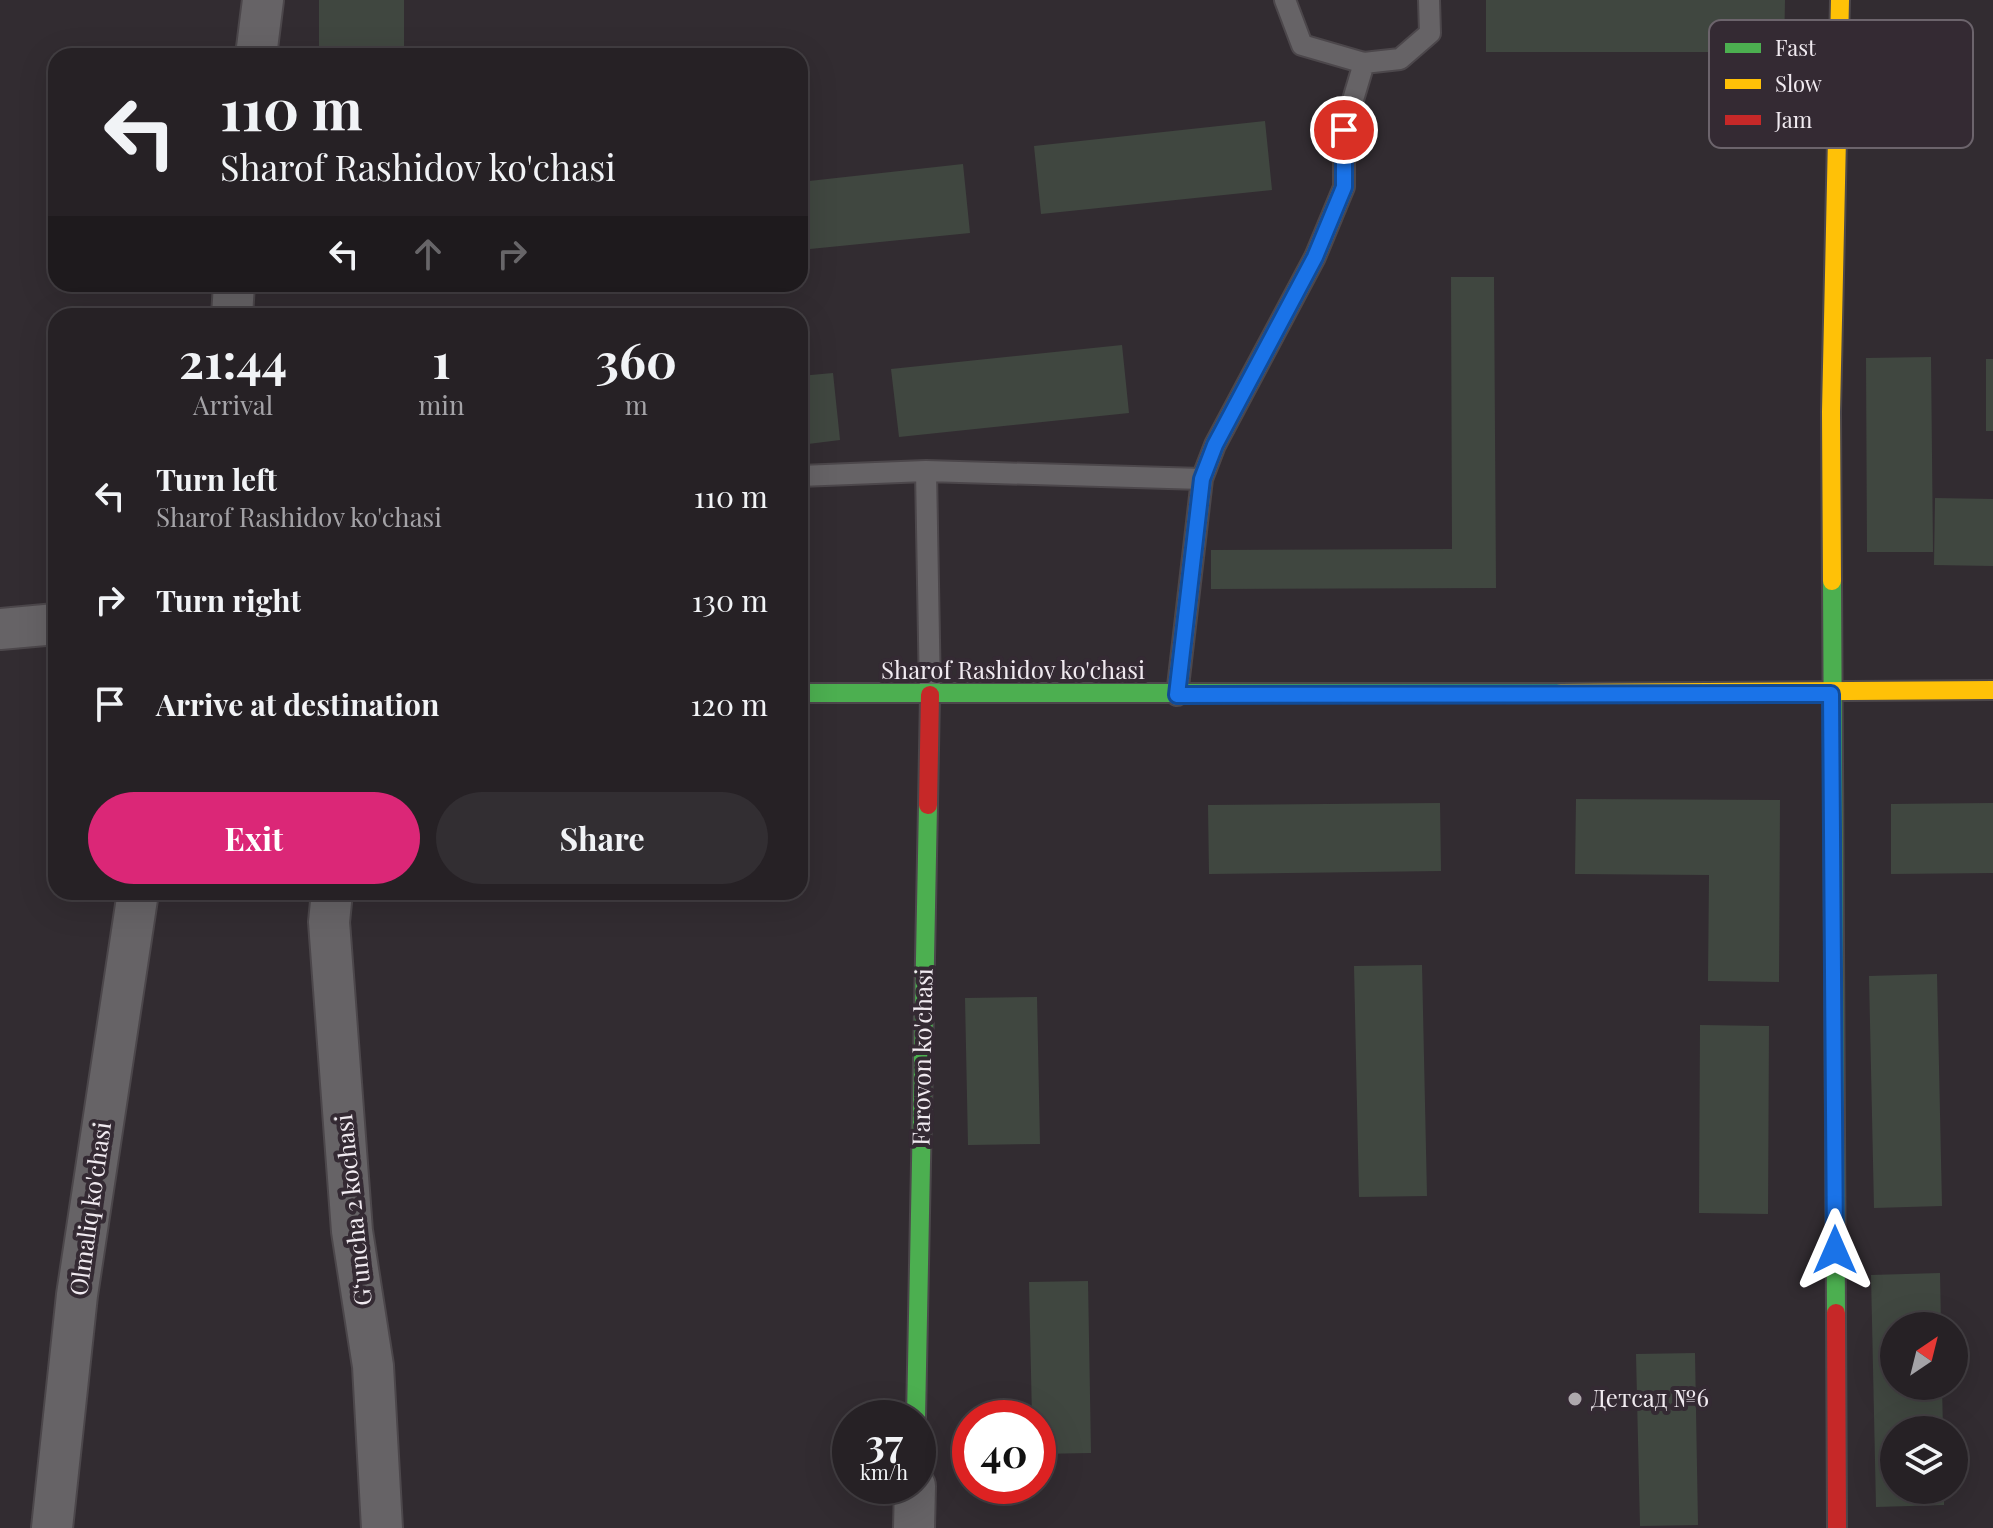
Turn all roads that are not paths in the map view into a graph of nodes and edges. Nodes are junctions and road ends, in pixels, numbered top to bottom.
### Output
1 (263, 0) edge
2 (1285, 0) edge
3 (1429, 0) edge
4 (1840, 0) edge
5 (1840, 20) edge
6 (257, 48) edge
7 (1364, 63) junction
8 (1837, 148) edge
9 (926, 471) junction
10 (808, 476) edge
11 (1202, 479) junction
12 (48, 625) edge
13 (0, 629) edge
14 (1993, 690) edge
15 (808, 693) edge
16 (1831, 694) junction
17 (930, 695) junction
18 (1177, 695) junction
19 (137, 900) edge
20 (331, 900) edge
21 (916, 1400) edge
22 (915, 1504) edge
23 (52, 1528) edge
24 (382, 1528) edge
25 (914, 1528) edge
26 (1837, 1528) edge

1 - 6 street
2 - 7 lane
3 - 7 lane
4 - 5 street
7 - 11 lane
8 - 16 street
9 - 10 lane
9 - 11 lane
9 - 17 lane
11 - 18 lane
12 - 13 street
14 - 16 street, Sharof Rashidov ko'chasi
15 - 17 street, Sharof Rashidov ko'chasi
16 - 18 street, Sharof Rashidov ko'chasi
16 - 26 street
17 - 18 street, Sharof Rashidov ko'chasi
17 - 21 street, Farovon ko'chasi
19 - 23 street, Olmaliq ko'chasi
20 - 24 street, G‘uncha 2 kochasi
22 - 25 street

